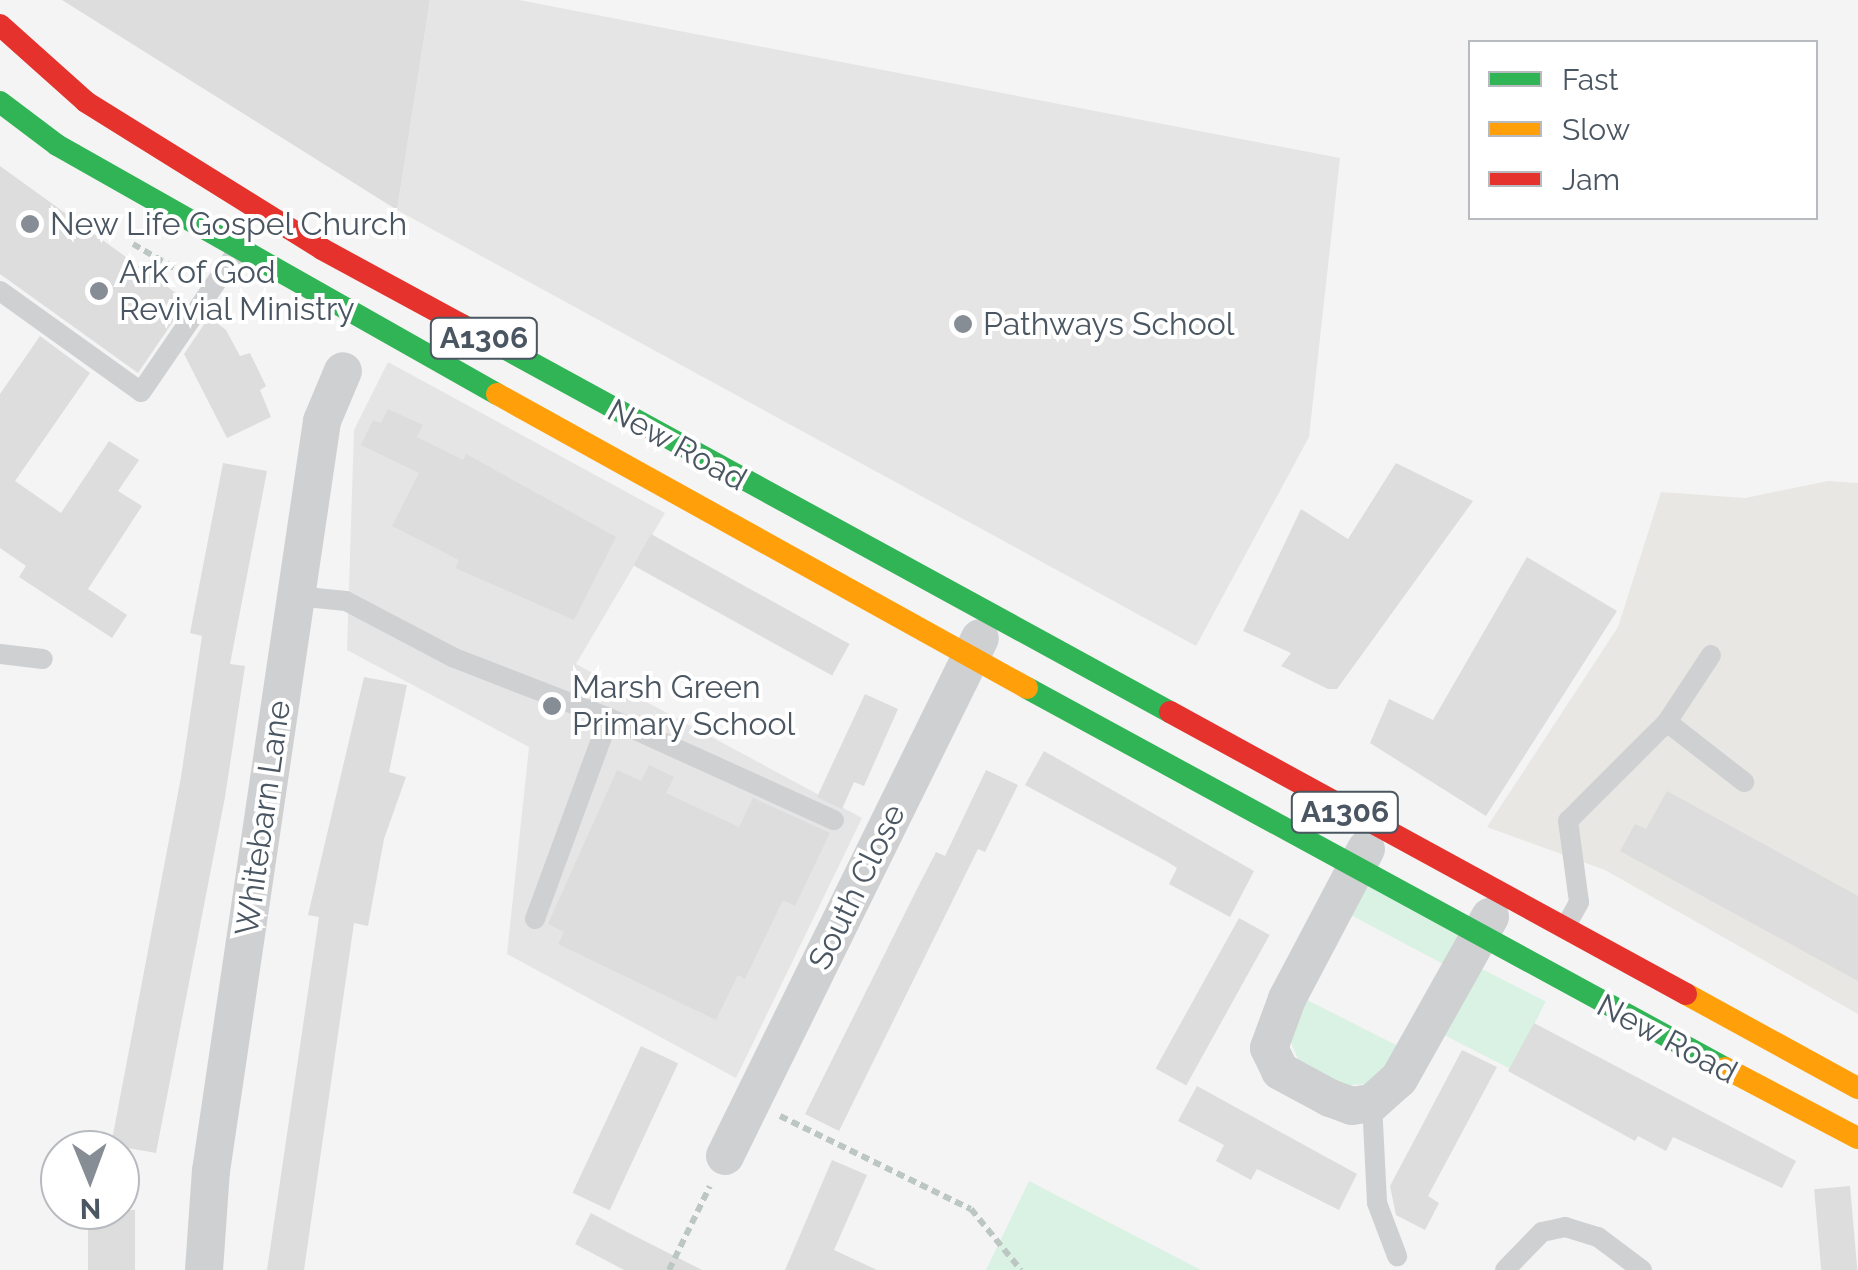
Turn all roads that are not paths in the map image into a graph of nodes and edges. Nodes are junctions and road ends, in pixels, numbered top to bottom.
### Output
1 (0, 24) edge
2 (0, 102) edge
3 (238, 250) junction
4 (0, 290) edge
5 (344, 372) dead end
6 (296, 596) junction
7 (990, 618) junction
8 (0, 654) edge
9 (1712, 655) dead end
10 (42, 658) dead end
11 (971, 658) junction
12 (609, 718) junction
13 (1668, 722) junction
14 (1744, 782) dead end
15 (834, 820) dead end
16 (1377, 829) junction
17 (1355, 870) junction
18 (1502, 897) junction
19 (535, 919) dead end
20 (1564, 931) junction
21 (1478, 938) junction
22 (1542, 971) junction
23 (1858, 1088) edge
24 (1372, 1103) junction
25 (1833, 1128) junction
26 (1858, 1138) edge
27 (1858, 1147) edge
28 (725, 1156) road end
29 (1397, 1256) dead end
30 (204, 1270) edge
31 (1505, 1270) edge
32 (1642, 1270) edge

1 - 7 main road, New Road / A1306
2 - 3 main road, New Road / A1306
3 - 4 lane
3 - 11 main road, New Road / A1306
5 - 6 street, Whitebarn Lane
6 - 12 lane
6 - 30 street, Whitebarn Lane
7 - 11 street, South Close
7 - 16 main road, New Road / A1306
8 - 10 lane
9 - 13 lane
11 - 17 main road, New Road / A1306
11 - 28 street, South Close
12 - 15 lane
12 - 19 lane
13 - 14 lane
13 - 20 lane
16 - 17 street
16 - 18 main road, New Road / A1306
17 - 21 main road, New Road / A1306
17 - 24 street
18 - 20 main road, New Road / A1306
18 - 21 street
20 - 22 lane
20 - 23 main road, New Road / A1306
21 - 22 main road, New Road / A1306
21 - 24 street
22 - 25 main road, New Road / A1306
24 - 29 lane
25 - 26 main road, New Road / A1306
25 - 27 main road
31 - 32 lane

